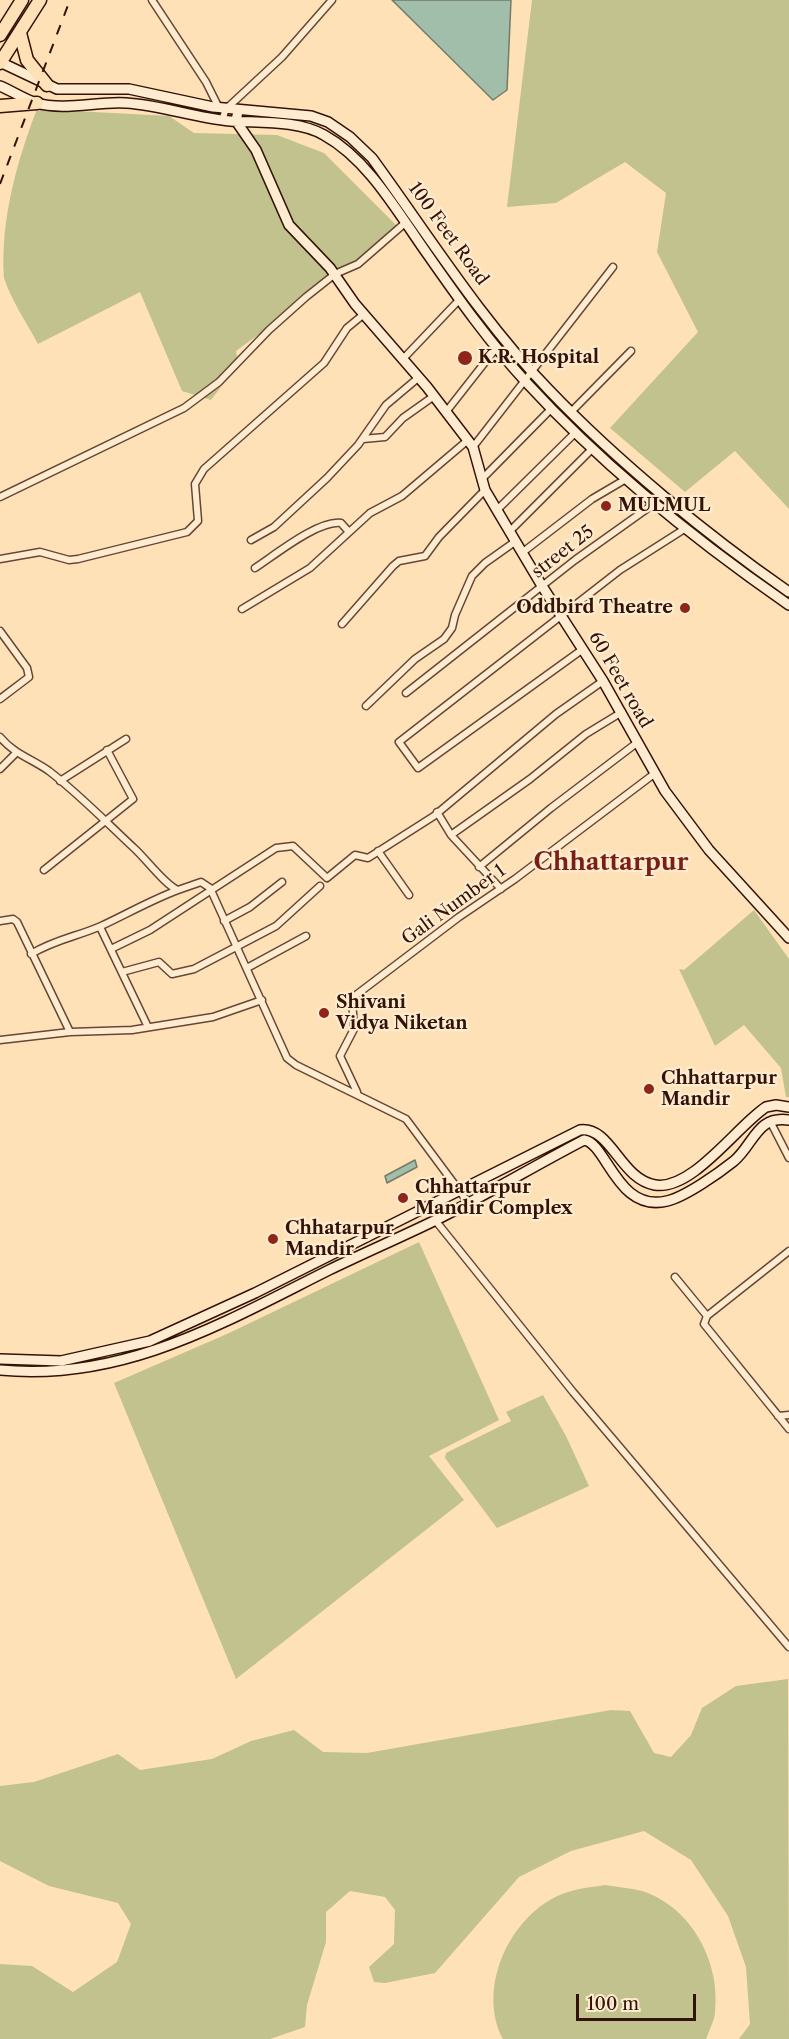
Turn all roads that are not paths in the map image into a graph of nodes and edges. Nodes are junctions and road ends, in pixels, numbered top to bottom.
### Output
1 (22, 0) edge
2 (40, 0) edge
3 (152, 0) edge
4 (332, 0) edge
5 (20, 33) junction
6 (0, 35) edge
7 (0, 62) edge
8 (47, 85) junction
9 (0, 86) edge
10 (37, 103) junction
11 (0, 106) edge
12 (223, 109) junction
13 (238, 111) junction
14 (222, 120) junction
15 (236, 121) junction
16 (405, 223) junction
17 (613, 267) dead end
18 (337, 278) junction
19 (460, 299) junction
20 (364, 314) junction
21 (497, 348) junction
22 (631, 351) dead end
23 (402, 360) junction
24 (533, 372) junction
25 (418, 378) junction
26 (525, 381) junction
27 (434, 396) junction
28 (552, 408) junction
29 (446, 412) junction
30 (572, 412) junction
31 (576, 432) junction
32 (363, 439) junction
33 (470, 444) junction
34 (592, 449) junction
35 (626, 479) junction
36 (481, 480) junction
37 (485, 490) junction
38 (0, 497) edge
39 (655, 503) junction
40 (497, 510) junction
41 (686, 528) junction
42 (510, 531) junction
43 (349, 532) junction
44 (251, 540) dead end
45 (516, 541) junction
46 (523, 552) junction
47 (0, 559) edge
48 (255, 568) dead end
49 (542, 586) junction
50 (787, 591) edge
51 (780, 598) junction
52 (789, 605) edge
53 (242, 609) dead end
54 (563, 616) junction
55 (342, 624) dead end
56 (0, 631) edge
57 (3, 640) edge
58 (583, 649) junction
59 (603, 681) junction
60 (406, 693) dead end
61 (0, 699) edge
62 (366, 706) dead end
63 (622, 712) junction
64 (0, 737) edge
65 (126, 739) dead end
66 (638, 742) junction
67 (107, 750) junction
68 (16, 753) junction
69 (0, 769) edge
70 (654, 774) junction
71 (60, 781) junction
72 (437, 812) junction
73 (105, 820) junction
74 (451, 835) junction
75 (378, 851) junction
76 (479, 867) junction
77 (44, 870) dead end
78 (282, 882) dead end
79 (320, 886) dead end
80 (501, 889) junction
81 (178, 890) junction
82 (212, 891) junction
83 (409, 895) dead end
84 (0, 921) edge
85 (225, 921) junction
86 (100, 927) junction
87 (306, 936) dead end
88 (789, 938) edge
89 (236, 947) junction
90 (111, 949) junction
91 (31, 954) junction
92 (247, 968) junction
93 (122, 972) junction
94 (262, 1000) junction
95 (148, 1027) junction
96 (70, 1032) junction
97 (0, 1040) edge
98 (357, 1092) junction
99 (789, 1107) edge
100 (770, 1120) junction
101 (789, 1120) edge
102 (789, 1158) edge
103 (460, 1191) junction
104 (467, 1201) junction
105 (435, 1220) junction
106 (789, 1251) edge
107 (675, 1277) dead end
108 (255, 1293) junction
109 (260, 1305) junction
110 (707, 1316) junction
111 (0, 1359) edge
112 (0, 1370) edge
113 (789, 1415) edge
114 (778, 1416) junction
115 (789, 1429) edge
116 (789, 1647) edge

1 - 6 highway
2 - 5 highway
3 - 12 street
4 - 12 street
5 - 7 highway
5 - 8 highway
7 - 8 street, 100 Feet Road
8 - 12 street, 100 Feet Road
9 - 10 street, 100 Feet Road
10 - 11 highway
10 - 14 street, 100 Feet Road
12 - 13 street, 100 Feet Road
12 - 14 street
13 - 15 street
13 - 24 street, 100 Feet Road
14 - 15 street, 100 Feet Road
15 - 16 street, 100 Feet Road
15 - 18 street, 60 Feet road
16 - 18 street
16 - 19 street, 100 Feet Road
17 - 24 street
18 - 20 street, 60 Feet road
18 - 38 street
19 - 21 street, 100 Feet Road
19 - 23 street
20 - 23 street, 60 Feet road
20 - 47 street
21 - 26 street, 100 Feet Road
21 - 29 street
22 - 30 street
23 - 25 street, 60 Feet road
24 - 26 street
24 - 30 street, 100 Feet Road
25 - 27 street, 60 Feet road
25 - 32 street
26 - 28 street, 100 Feet Road
26 - 33 street
27 - 29 street, 60 Feet road
27 - 32 street
28 - 31 street, 100 Feet Road
28 - 36 street
29 - 33 street, 60 Feet road
30 - 50 street, 100 Feet Road
31 - 34 street, 100 Feet Road
31 - 40 street
32 - 44 street
33 - 36 street, 60 Feet road
33 - 43 street
34 - 35 street, 100 Feet Road
34 - 42 street
35 - 39 street, 100 Feet Road
35 - 46 street
36 - 37 street, 60 Feet road
37 - 40 street, 60 Feet road
37 - 55 street
39 - 41 street, 100 Feet Road
39 - 49 street, street 25
40 - 42 street, 60 Feet road
41 - 51 street, 100 Feet Road
41 - 54 street
42 - 45 street, 60 Feet road
43 - 48 street
43 - 53 street
45 - 46 street, 60 Feet road
45 - 62 street
46 - 49 street, 60 Feet road
49 - 54 street, 60 Feet road
49 - 60 street, street 25
50 - 51 street
51 - 52 street, 100 Feet Road
54 - 58 street, 60 Feet road
54 - 58 street
56 - 57 street
57 - 61 street
58 - 59 street, 60 Feet road
59 - 63 street, 60 Feet road
59 - 72 street
63 - 66 street, 60 Feet road
63 - 74 street
64 - 68 street
65 - 67 street
66 - 70 street, 60 Feet road
66 - 76 street
67 - 71 street
67 - 73 street
68 - 69 street
68 - 71 street
70 - 80 street, Gali Number 1
70 - 88 street, 60 Feet road
71 - 73 street
72 - 74 street
72 - 75 street
73 - 77 street
73 - 81 street
74 - 76 street
75 - 82 street
75 - 83 street
76 - 80 street
78 - 85 street
79 - 89 street
80 - 98 street, Gali Number 1
81 - 82 street
81 - 86 street
82 - 85 street
82 - 90 street
84 - 91 street
85 - 89 street
86 - 90 street
86 - 91 street
87 - 92 street
89 - 92 street
89 - 93 street
90 - 93 street
91 - 96 street
92 - 94 street
93 - 95 street
94 - 95 street
94 - 98 street
95 - 96 street
96 - 97 street
98 - 103 street
99 - 103 street
100 - 101 street
100 - 102 street
100 - 104 street
103 - 104 street
103 - 108 street
104 - 105 street
105 - 109 street
105 - 116 street
106 - 110 street
107 - 110 street
108 - 109 street
108 - 111 street
109 - 112 street
110 - 114 street
113 - 114 street
114 - 115 street

